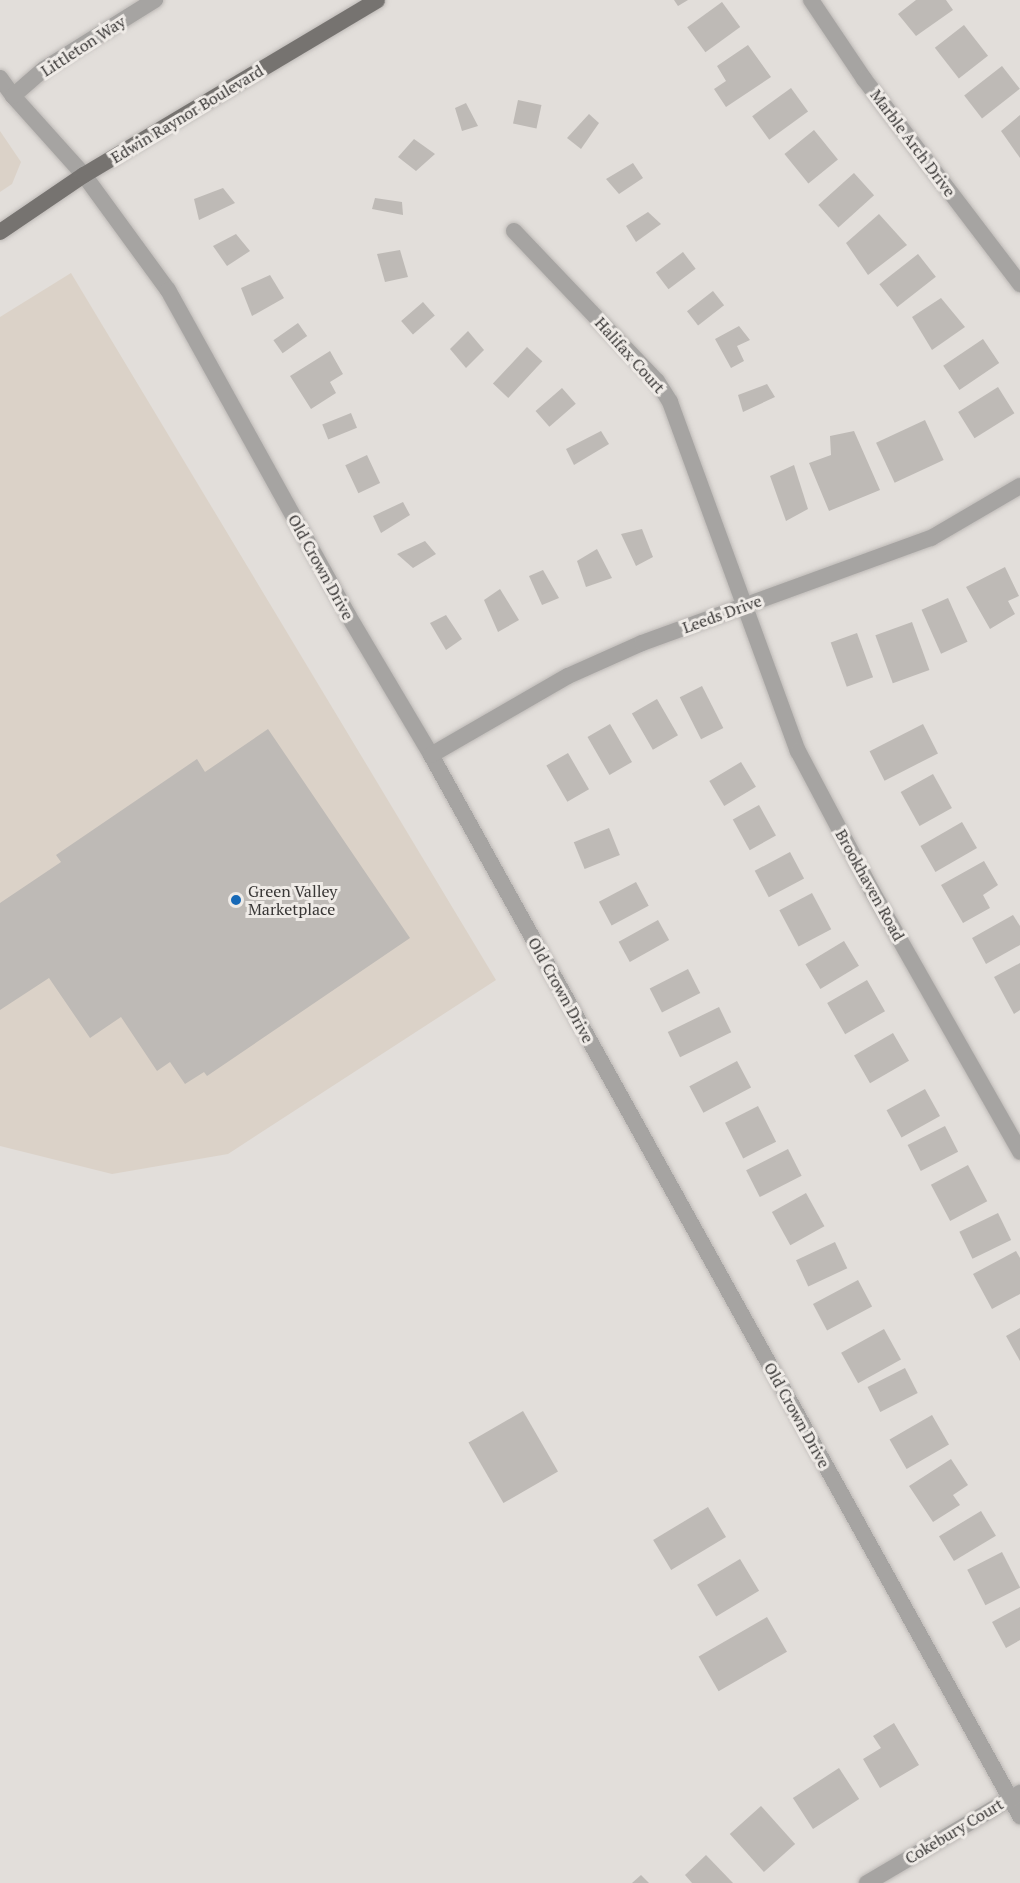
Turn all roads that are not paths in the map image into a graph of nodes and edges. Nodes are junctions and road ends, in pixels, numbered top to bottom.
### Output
1 (155, 0) edge
2 (377, 0) edge
3 (811, 0) edge
4 (0, 78) edge
5 (13, 96) junction
6 (84, 176) junction
7 (514, 231) dead end
8 (0, 232) edge
9 (1020, 284) edge
10 (1020, 486) edge
11 (745, 605) junction
12 (431, 755) junction
13 (1020, 1152) edge
14 (1015, 1795) edge
15 (1020, 1816) edge
16 (867, 1883) edge

1 - 5 street, Littleton Way
2 - 6 main road, Edwin Raynor Boulevard
3 - 9 street, Marble Arch Drive
4 - 5 street
5 - 6 street
6 - 8 main road, Edwin Raynor Boulevard
6 - 12 street, Old Crown Drive
7 - 11 street, Halifax Court
10 - 11 street, Leeds Drive
11 - 12 street, Leeds Drive
11 - 13 street, Brookhaven Road
12 - 14 street, Old Crown Drive
14 - 15 street, Old Crown Drive
14 - 16 street, Cokebury Court

